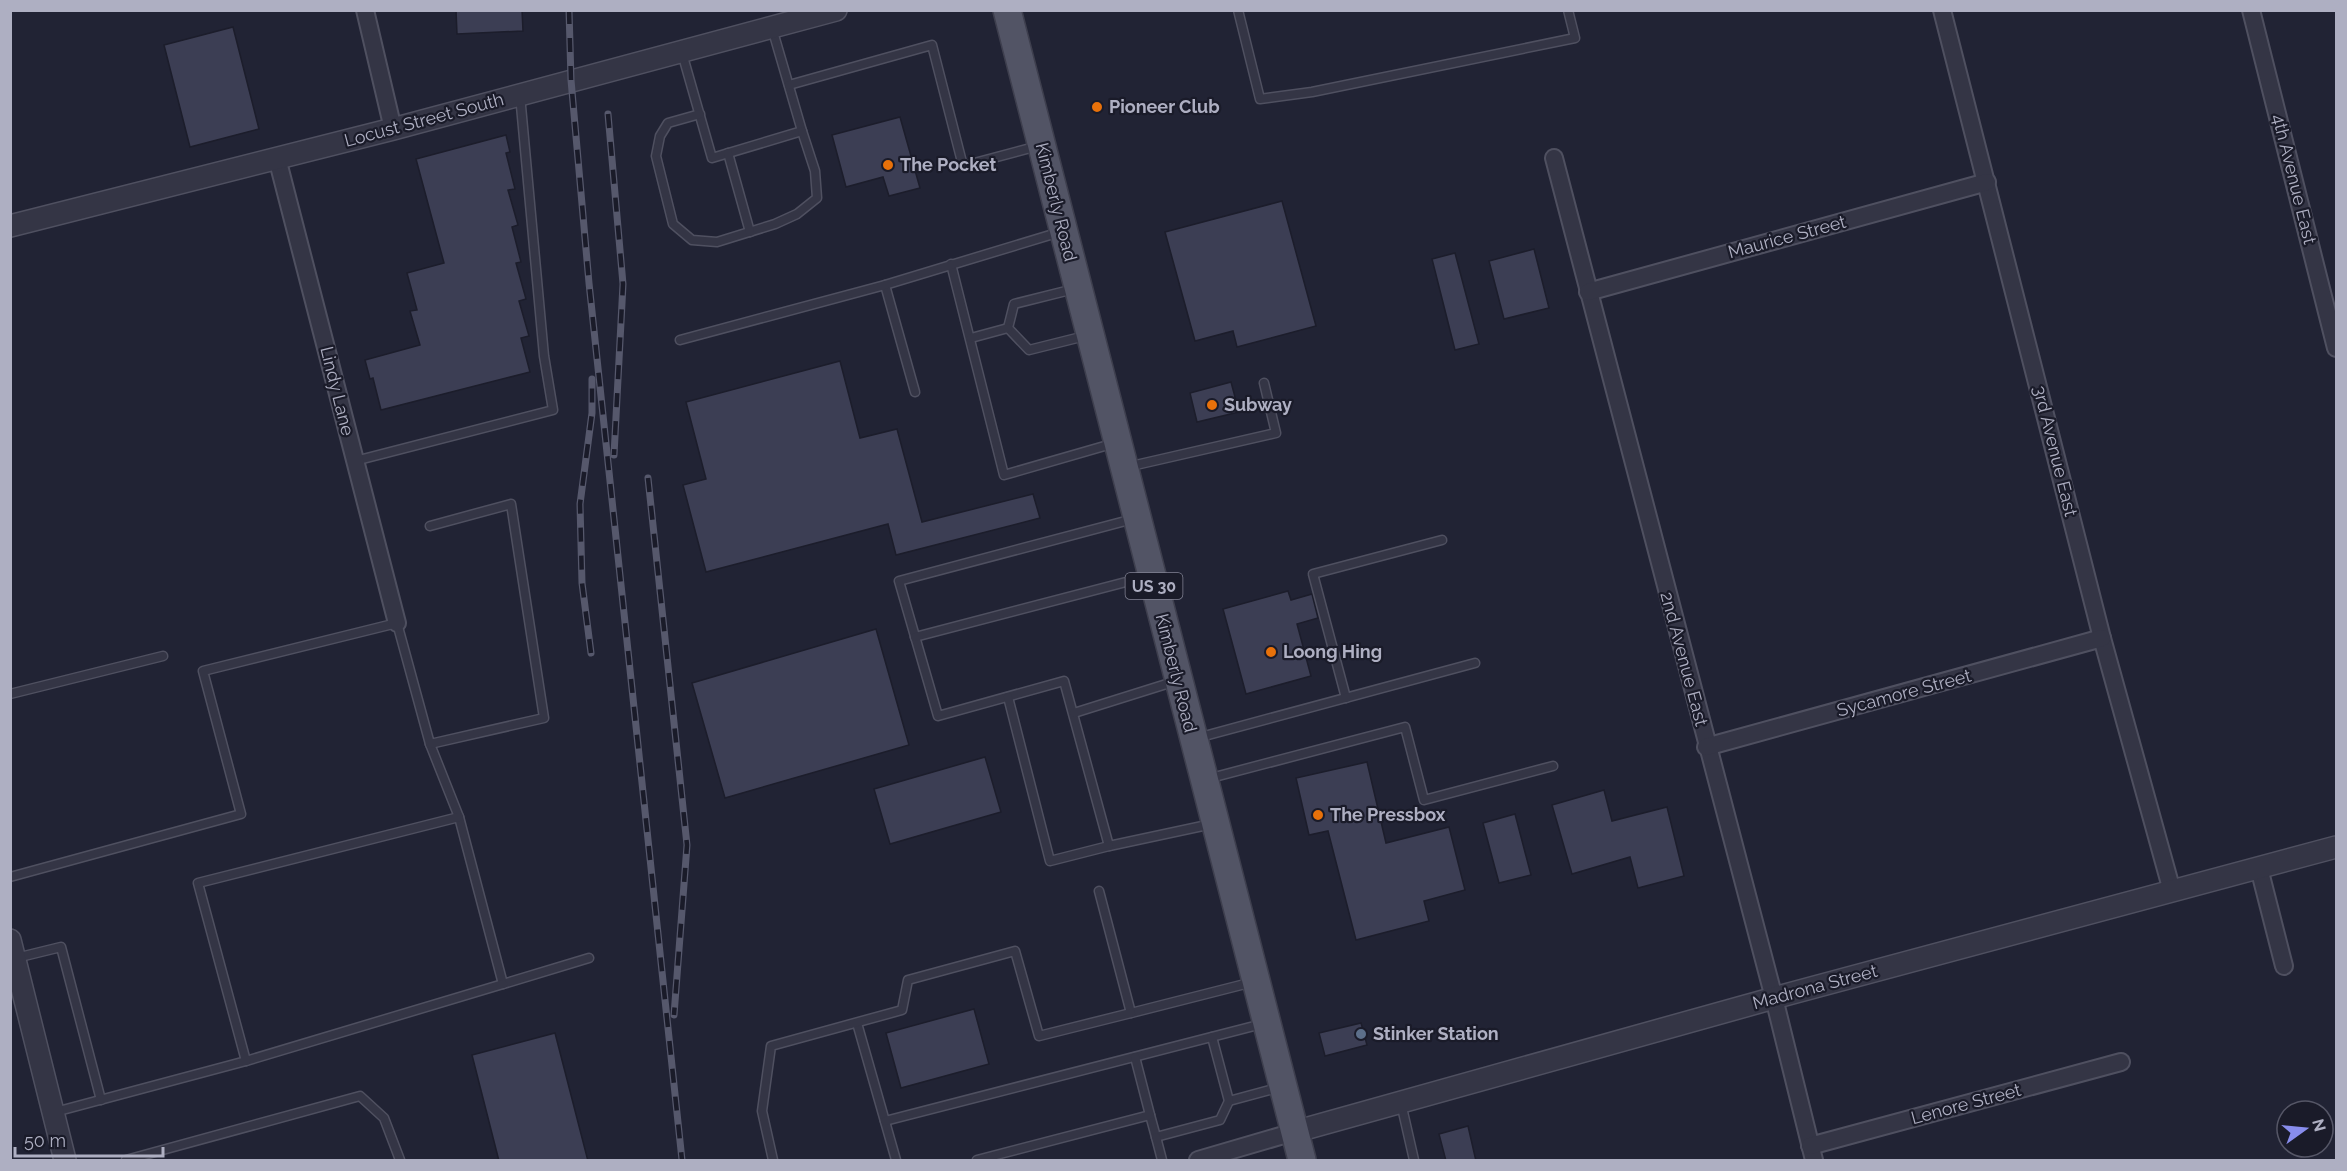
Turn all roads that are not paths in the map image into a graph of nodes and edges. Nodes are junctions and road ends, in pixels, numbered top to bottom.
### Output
1 (364, 10) edge
2 (836, 10) edge
3 (1007, 10) edge
4 (1238, 10) edge
5 (1568, 10) edge
6 (1942, 10) edge
7 (2251, 10) edge
8 (772, 27) junction
9 (682, 51) junction
10 (789, 85) junction
11 (520, 95) junction
12 (700, 114) junction
13 (393, 129) junction
14 (802, 131) junction
15 (1041, 145) junction
16 (728, 153) junction
17 (278, 158) junction
18 (1554, 158) dead end
19 (1987, 182) junction
20 (10, 226) edge
21 (1063, 231) junction
22 (750, 232) junction
23 (951, 264) junction
24 (885, 285) junction
25 (1078, 288) junction
26 (1588, 292) junction
27 (1008, 328) junction
28 (1089, 334) junction
29 (971, 338) junction
30 (680, 340) dead end
31 (2337, 348) edge
32 (1264, 382) dead end
33 (915, 392) dead end
34 (1121, 455) junction
35 (355, 461) junction
36 (1137, 518) junction
37 (430, 526) dead end
38 (1442, 540) dead end
39 (1151, 575) junction
40 (397, 623) junction
41 (915, 637) junction
42 (2102, 639) junction
43 (163, 656) dead end
44 (1475, 663) dead end
45 (1178, 680) junction
46 (10, 694) edge
47 (1008, 697) junction
48 (1346, 698) junction
49 (1074, 713) junction
50 (1193, 739) junction
51 (430, 744) junction
52 (1706, 747) junction
53 (1553, 766) dead end
54 (1204, 779) junction
55 (459, 817) junction
56 (1215, 823) junction
57 (1109, 846) junction
58 (2337, 847) edge
59 (2259, 868) junction
60 (10, 877) edge
61 (1099, 891) dead end
62 (2172, 891) junction
63 (13, 949) edge
64 (589, 958) dead end
65 (2284, 966) dead end
66 (1256, 981) junction
67 (503, 984) junction
68 (1774, 998) junction
69 (1131, 1013) junction
70 (857, 1023) junction
71 (1266, 1023) junction
72 (1212, 1036) junction
73 (1135, 1057) junction
74 (246, 1061) junction
75 (2121, 1062) dead end
76 (1283, 1086) junction
77 (101, 1100) junction
78 (1229, 1101) junction
79 (1401, 1102) junction
80 (52, 1113) junction
81 (1150, 1115) junction
82 (885, 1121) junction
83 (1294, 1132) junction
84 (1156, 1137) junction
85 (1812, 1153) edge
86 (65, 1161) edge
87 (126, 1161) edge
88 (400, 1161) edge
89 (773, 1161) edge
90 (896, 1161) edge
91 (977, 1161) edge
92 (1162, 1161) edge
93 (1198, 1161) edge
94 (1302, 1161) edge
95 (1414, 1161) edge

1 - 13 street
2 - 8 street, Locust Street South
3 - 15 main road, Kimberly Road / US 30
4 - 5 lane
6 - 19 street, 3rd Avenue East
7 - 31 street, 4th Avenue East
8 - 9 street, Locust Street South
8 - 10 lane
9 - 11 street, Locust Street South
9 - 12 lane
10 - 14 lane
10 - 15 lane
11 - 13 street, Locust Street South
11 - 35 lane
12 - 16 lane
12 - 22 lane
13 - 17 street, Locust Street South
14 - 16 lane
14 - 22 lane
15 - 21 main road, Kimberly Road / US 30
16 - 22 lane
17 - 20 street, Locust Street South
17 - 35 street, Lindy Lane
18 - 26 street, 2nd Avenue East
19 - 26 street, Maurice Street
19 - 42 street, 3rd Avenue East
21 - 23 lane
21 - 25 main road, Kimberly Road / US 30
23 - 24 lane
23 - 29 lane
24 - 30 lane
24 - 33 lane
25 - 27 lane
25 - 28 main road, Kimberly Road / US 30
26 - 52 street, 2nd Avenue East
27 - 28 lane
27 - 29 lane
28 - 34 main road, Kimberly Road / US 30
29 - 34 lane
32 - 34 lane
34 - 36 main road, Kimberly Road / US 30
35 - 40 street, Lindy Lane
36 - 39 main road, Kimberly Road / US 30
36 - 41 lane
37 - 51 lane
38 - 48 lane
39 - 41 lane
39 - 45 main road, Kimberly Road / US 30
40 - 51 lane
40 - 60 lane
41 - 47 lane
42 - 52 street, Sycamore Street
42 - 62 street, 3rd Avenue East
43 - 46 lane
44 - 48 lane
45 - 49 lane
45 - 50 main road, Kimberly Road / US 30
47 - 49 lane
47 - 57 lane
48 - 50 lane
49 - 57 lane
50 - 54 main road, Kimberly Road / US 30
51 - 55 lane
52 - 68 street, 2nd Avenue East
53 - 54 lane
54 - 56 main road, Kimberly Road / US 30
55 - 67 lane
55 - 74 lane
56 - 57 lane
56 - 66 main road, Kimberly Road / US 30
58 - 59 street, Madrona Street
59 - 62 street, Madrona Street
59 - 65 street
61 - 69 lane
62 - 68 street, Madrona Street
63 - 77 lane
63 - 80 street
64 - 67 lane
66 - 69 lane
66 - 71 main road, Kimberly Road / US 30
67 - 74 lane
68 - 79 street, Madrona Street
68 - 85 street, 2nd Avenue East
69 - 70 lane
70 - 82 lane
70 - 89 lane
71 - 72 lane
71 - 76 main road, Kimberly Road / US 30
72 - 73 lane
72 - 78 lane
73 - 81 lane
73 - 82 lane
74 - 77 lane
75 - 85 street, Lenore Street
76 - 78 lane
76 - 83 main road, Kimberly Road / US 30
77 - 80 lane
78 - 84 lane
79 - 83 street, Madrona Street
79 - 95 lane
80 - 86 street
81 - 84 lane
81 - 91 lane
82 - 90 lane
83 - 93 street
83 - 94 main road, Kimberly Road / US 30
84 - 92 lane
87 - 88 lane

